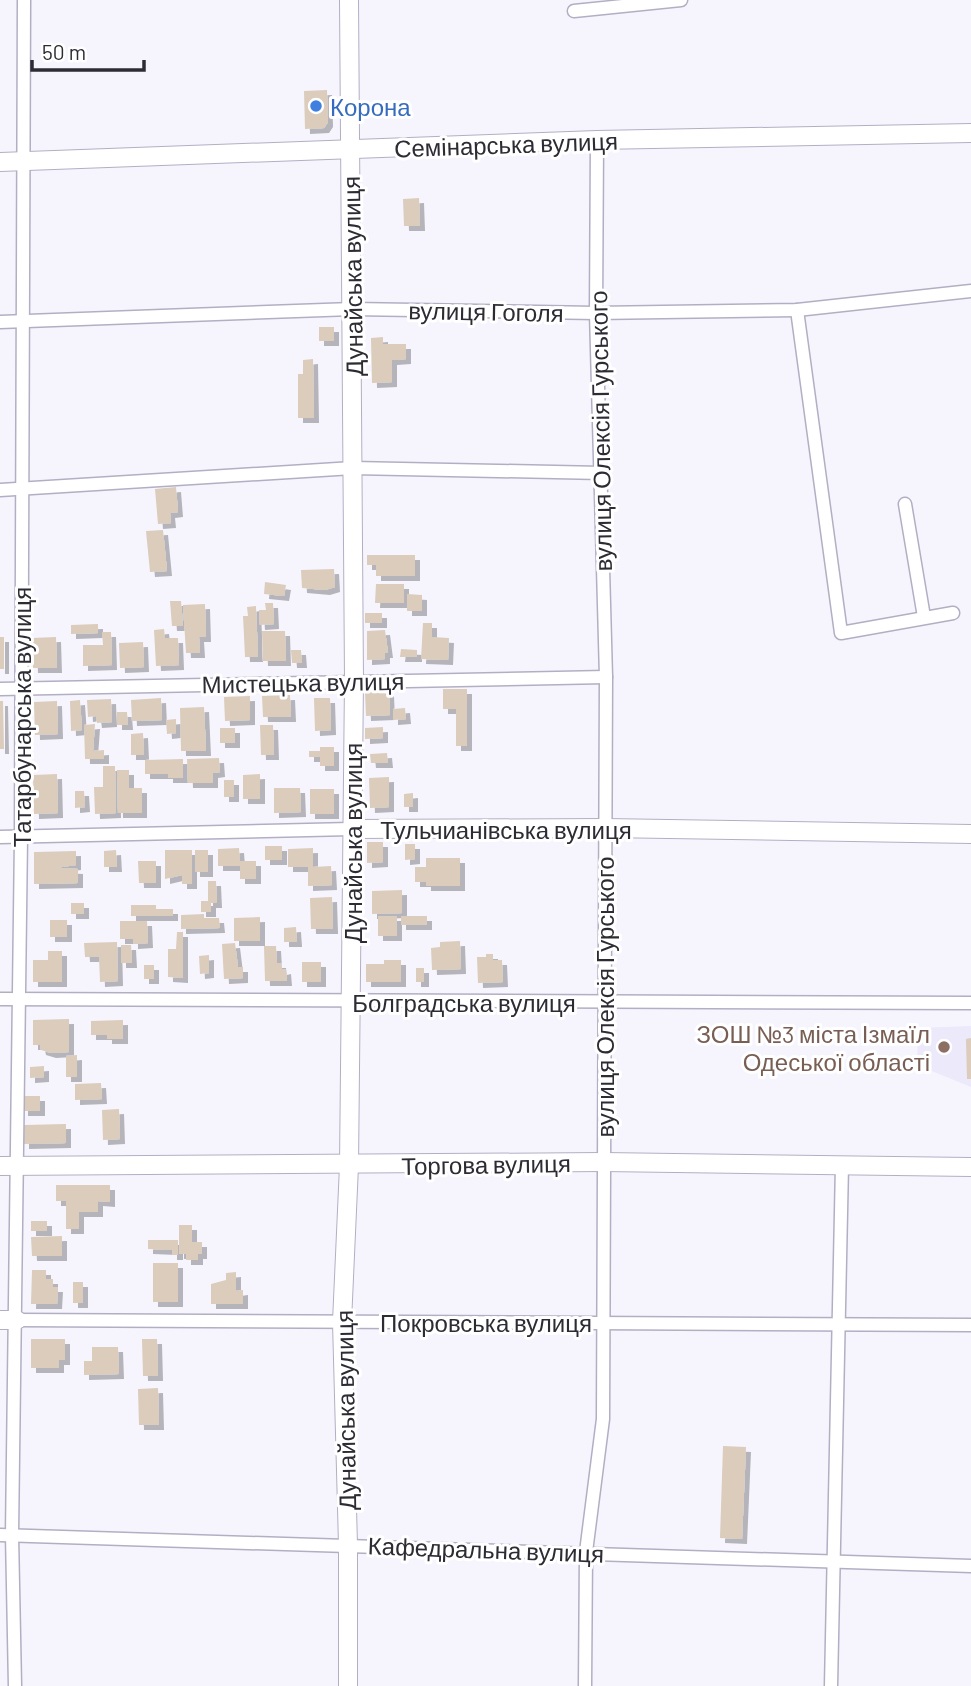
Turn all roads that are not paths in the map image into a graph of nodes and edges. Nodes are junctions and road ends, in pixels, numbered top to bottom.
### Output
1 (24, 0) edge
2 (349, 0) edge
3 (681, 0) edge
4 (574, 11) dead end
5 (971, 133) edge
6 (597, 140) junction
7 (350, 150) junction
8 (23, 161) junction
9 (0, 162) edge
10 (971, 290) edge
11 (352, 309) junction
12 (797, 310) junction
13 (596, 313) junction
14 (23, 322) junction
15 (0, 323) edge
16 (354, 468) junction
17 (602, 473) junction
18 (22, 489) junction
19 (0, 490) edge
20 (905, 504) dead end
21 (953, 613) dead end
22 (924, 617) junction
23 (606, 677) junction
24 (354, 680) junction
25 (0, 689) edge
26 (20, 689) junction
27 (605, 828) junction
28 (351, 829) junction
29 (971, 834) edge
30 (0, 836) edge
31 (21, 837) junction
32 (0, 999) edge
33 (17, 999) junction
34 (352, 1002) junction
35 (605, 1003) junction
36 (971, 1003) edge
37 (603, 1162) junction
38 (8, 1166) edge
39 (349, 1166) junction
40 (842, 1166) junction
41 (971, 1167) edge
42 (8, 1320) edge
43 (342, 1322) junction
44 (601, 1322) junction
45 (971, 1325) edge
46 (837, 1326) junction
47 (6, 1535) edge
48 (348, 1545) junction
49 (586, 1552) junction
50 (832, 1562) junction
51 (971, 1566) edge
52 (15, 1686) edge
53 (348, 1686) edge
54 (585, 1686) edge
55 (831, 1686) edge

1 - 8 street, Татарбунарська вулиця
2 - 7 main road, Дунайська вулиця
3 - 4 street
5 - 6 main road, Семінарська вулиця
6 - 7 main road, Семінарська вулиця
6 - 13 street, вулиця Олексія Гурського
7 - 8 main road, Семінарська вулиця
7 - 11 main road, Дунайська вулиця
8 - 9 main road, Семінарська вулиця
8 - 14 street, Татарбунарська вулиця
10 - 12 street, вулиця Гоголя
11 - 13 street, вулиця Гоголя
11 - 14 street, вулиця Гоголя
11 - 16 main road, Дунайська вулиця
12 - 13 street, вулиця Гоголя
12 - 22 street
13 - 17 street, вулиця Олексія Гурського
14 - 15 street, вулиця Гоголя
14 - 18 street, Татарбунарська вулиця
16 - 17 street
16 - 18 street
16 - 24 main road, Дунайська вулиця
17 - 23 street, вулиця Олексія Гурського
18 - 19 street
18 - 26 street, Татарбунарська вулиця
20 - 22 street
21 - 22 street
23 - 24 street, Мистецька вулиця
23 - 27 street, вулиця Олексія Гурського
24 - 26 street, Мистецька вулиця
24 - 28 main road, Дунайська вулиця
25 - 26 street, Мистецька вулиця
26 - 31 street, Татарбунарська вулиця
27 - 28 main road, Тульчианівська вулиця
27 - 29 main road, Тульчианівська вулиця
27 - 35 street, вулиця Олексія Гурського
28 - 31 street, Тульчианівська вулиця
28 - 34 main road, Дунайська вулиця
30 - 31 street, Тульчианівська вулиця
31 - 33 street, Татарбунарська вулиця
32 - 33 street, Болградська вулиця
33 - 34 street, Болградська вулиця
33 - 38 street, Татарбунарська вулиця
34 - 35 street, Болградська вулиця
34 - 39 main road, Дунайська вулиця
35 - 36 street, Болградська вулиця
35 - 37 street, вулиця Олексія Гурського
37 - 39 main road, Торгова вулиця
37 - 40 main road, Торгова вулиця
37 - 44 street, вулиця Олексія Гурського
38 - 39 main road, Торгова вулиця
38 - 42 street, Татарбунарська вулиця
39 - 43 main road, Дунайська вулиця
40 - 41 main road, Торгова вулиця
40 - 46 street
42 - 43 street, Покровська вулиця
42 - 47 street, Татарбунарська вулиця
43 - 44 street, Покровська вулиця
43 - 48 main road, Дунайська вулиця
44 - 46 street, Покровська вулиця
44 - 49 street, вулиця Олексія Гурського
45 - 46 street, Покровська вулиця
46 - 50 street
47 - 48 street, Кафедральна вулиця
47 - 52 street, Татарбунарська вулиця
48 - 49 street, Кафедральна вулиця
48 - 53 main road, Дунайська вулиця
49 - 50 street, Кафедральна вулиця
49 - 54 street, вулиця Олексія Гурського
50 - 51 street, Кафедральна вулиця
50 - 55 street

